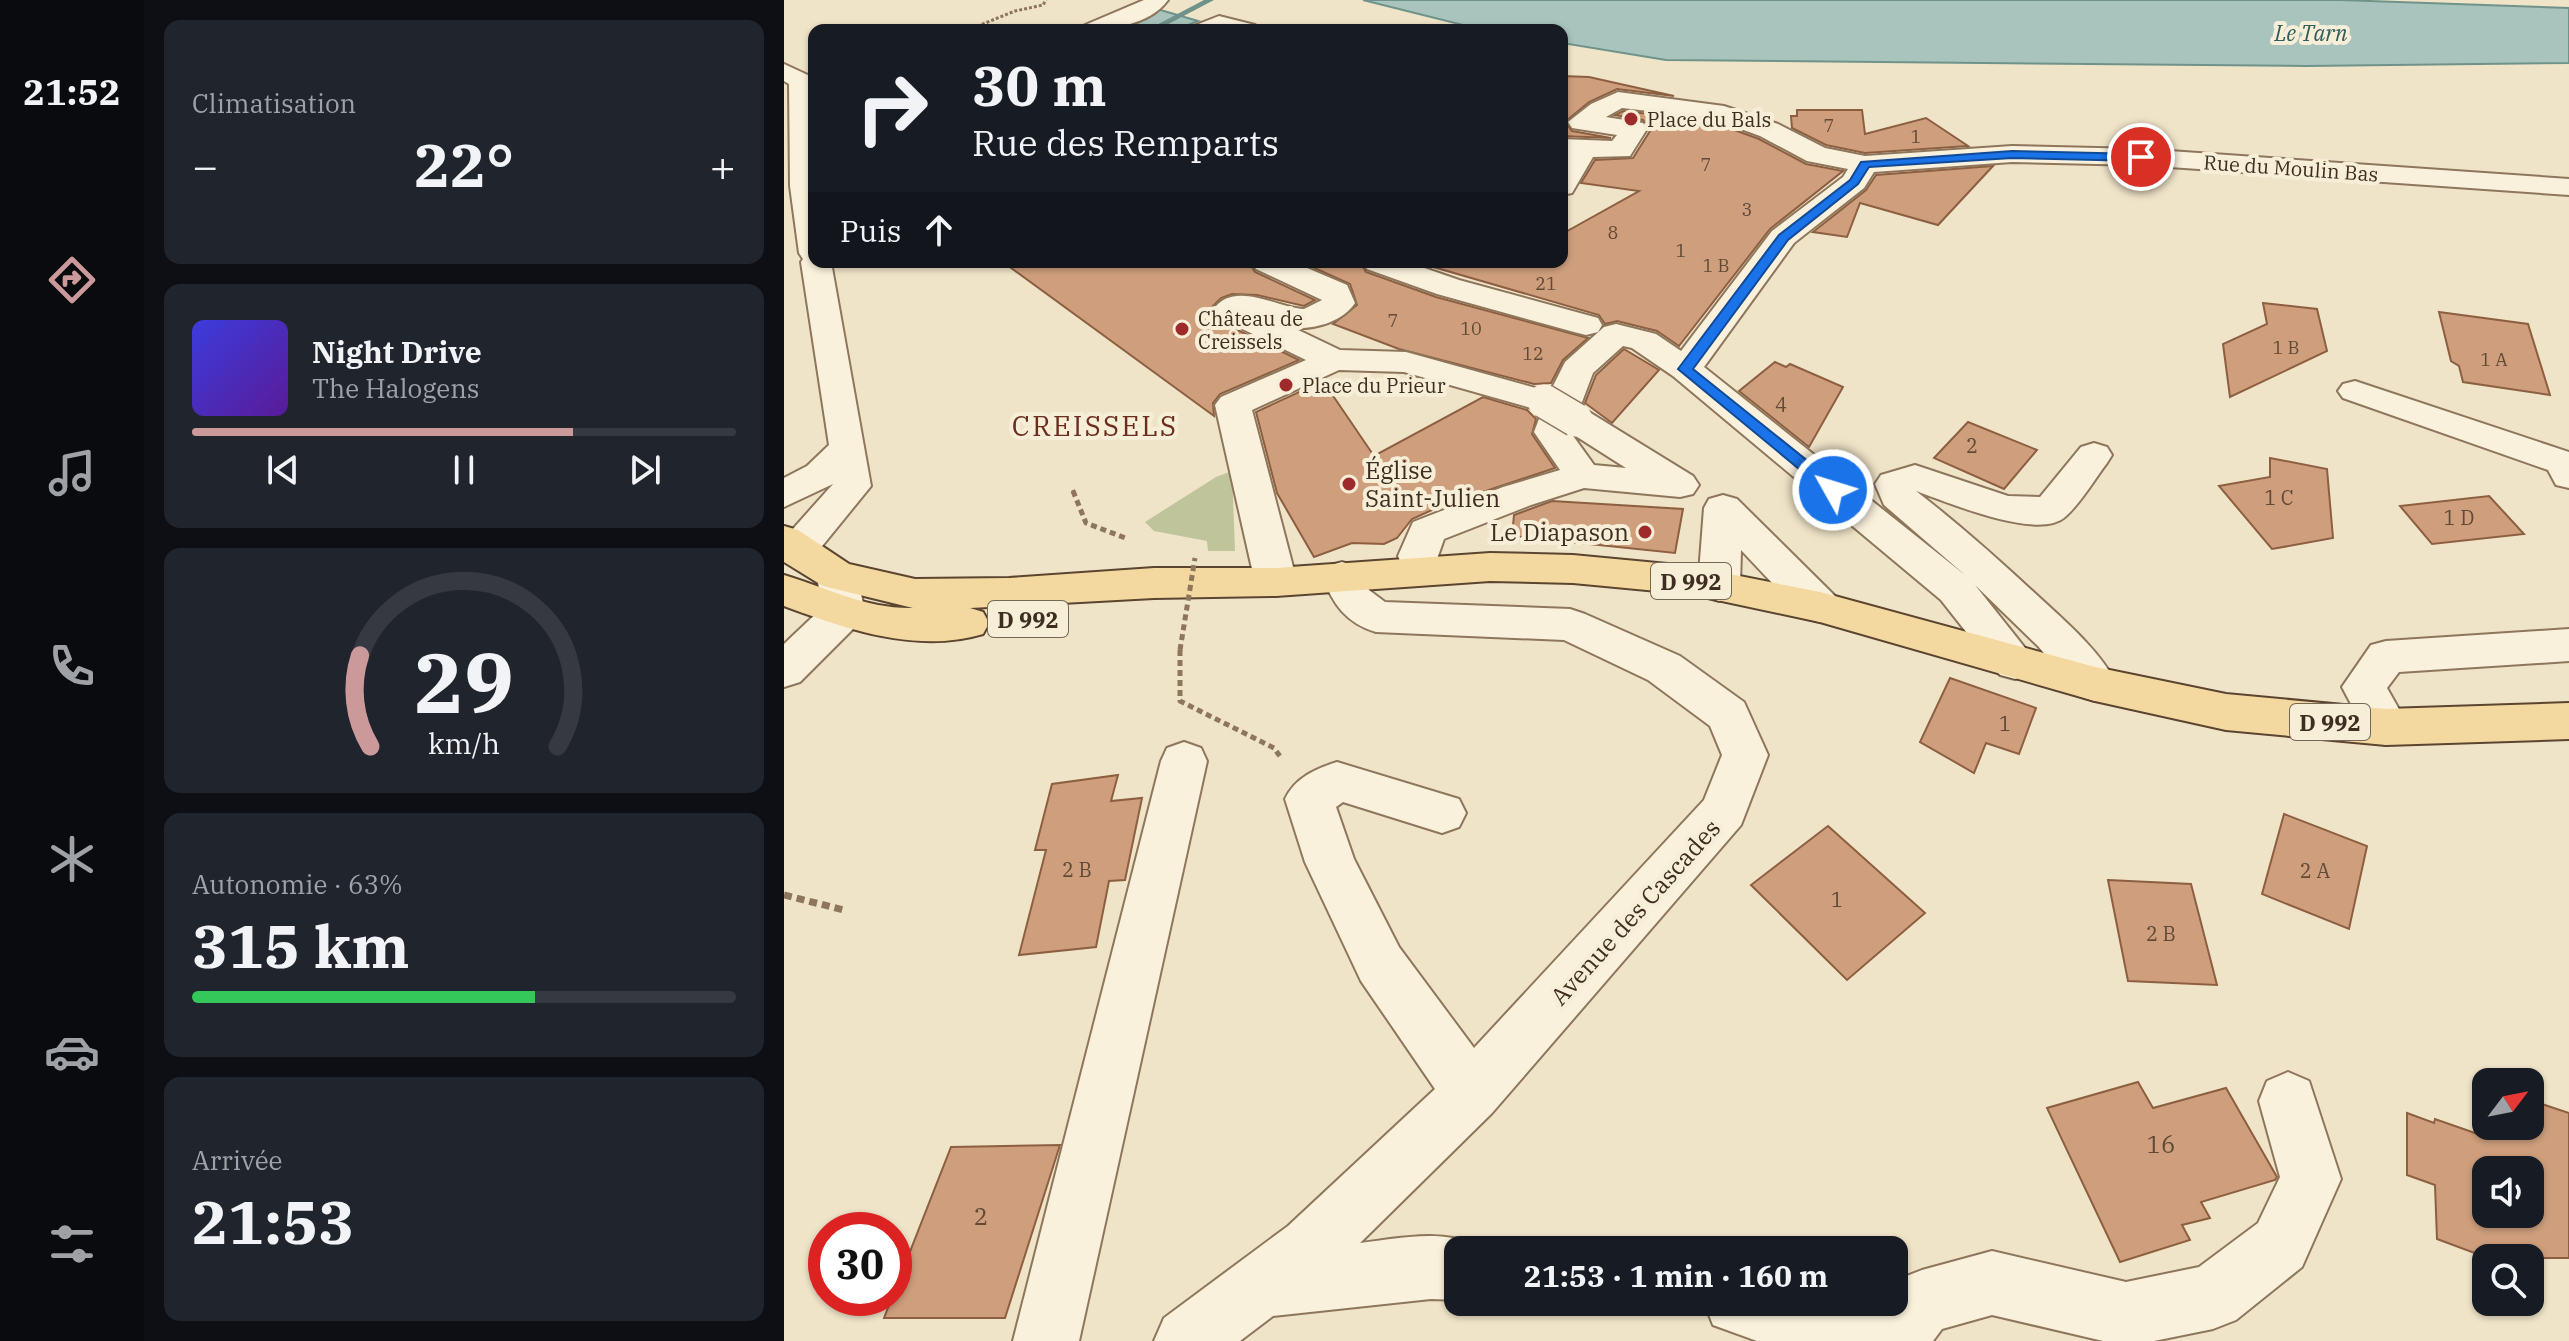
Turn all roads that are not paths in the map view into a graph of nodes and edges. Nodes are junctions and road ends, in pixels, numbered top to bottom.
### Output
1 (1157, 0) edge
2 (1107, 24) edge
3 (784, 71) edge
4 (1634, 129) dead end
5 (1574, 135) edge
6 (1568, 161) edge
7 (1865, 164) junction
8 (2569, 187) edge
9 (808, 226) edge
10 (817, 268) edge
11 (1281, 268) edge
12 (1395, 268) edge
13 (1475, 268) edge
14 (1448, 287) junction
15 (1598, 328) junction
16 (1321, 354) junction
17 (1685, 369) junction
18 (2355, 391) dead end
19 (848, 448) junction
20 (2094, 455) dead end
21 (1583, 476) junction
22 (2569, 476) edge
23 (1680, 485) junction
24 (784, 494) edge
25 (1723, 508) junction
26 (790, 546) edge
27 (1423, 571) junction
28 (1342, 576) junction
29 (1276, 582) junction
30 (1719, 586) junction
31 (784, 590) edge
32 (840, 594) junction
33 (1820, 607) junction
34 (2569, 645) edge
35 (2015, 663) junction
36 (784, 670) edge
37 (2095, 684) junction
38 (2569, 721) edge
39 (2386, 727) junction
40 (1184, 761) dead end
41 (1442, 813) dead end
42 (1472, 1093) junction
43 (2288, 1101) dead end
44 (1444, 1267) edge
45 (1263, 1285) junction
46 (1780, 1316) edge
47 (1046, 1341) edge
48 (1187, 1341) edge
49 (1858, 1341) edge
50 (1893, 1341) edge

1 - 2 street
3 - 9 street
4 - 5 street
5 - 6 street
5 - 7 street
7 - 8 street, Rue du Moulin Bas
7 - 17 street
10 - 19 street
11 - 16 street
12 - 14 street
13 - 14 street
14 - 15 street
15 - 17 street
15 - 21 street
16 - 23 street, bridge
16 - 29 street
17 - 35 street
18 - 22 street
19 - 24 street
19 - 26 street
20 - 37 street
21 - 23 street
21 - 27 street
23 - 25 street
25 - 30 street
25 - 33 street
26 - 32 main road, D 992
27 - 28 main road, D 992
27 - 30 main road, D 992
28 - 29 main road, D 992
28 - 42 street, Avenue des Cascades
29 - 32 main road, D 992
30 - 33 main road, D 992
31 - 32 main road, D 992
32 - 36 street
33 - 35 main road, D 992
34 - 39 street
35 - 37 main road, D 992
37 - 39 main road, D 992
38 - 39 main road, D 992
40 - 47 street
41 - 42 street
42 - 45 street, Avenue des Cascades
43 - 50 street
44 - 45 street
45 - 48 street, Avenue des Cascades
46 - 49 street

